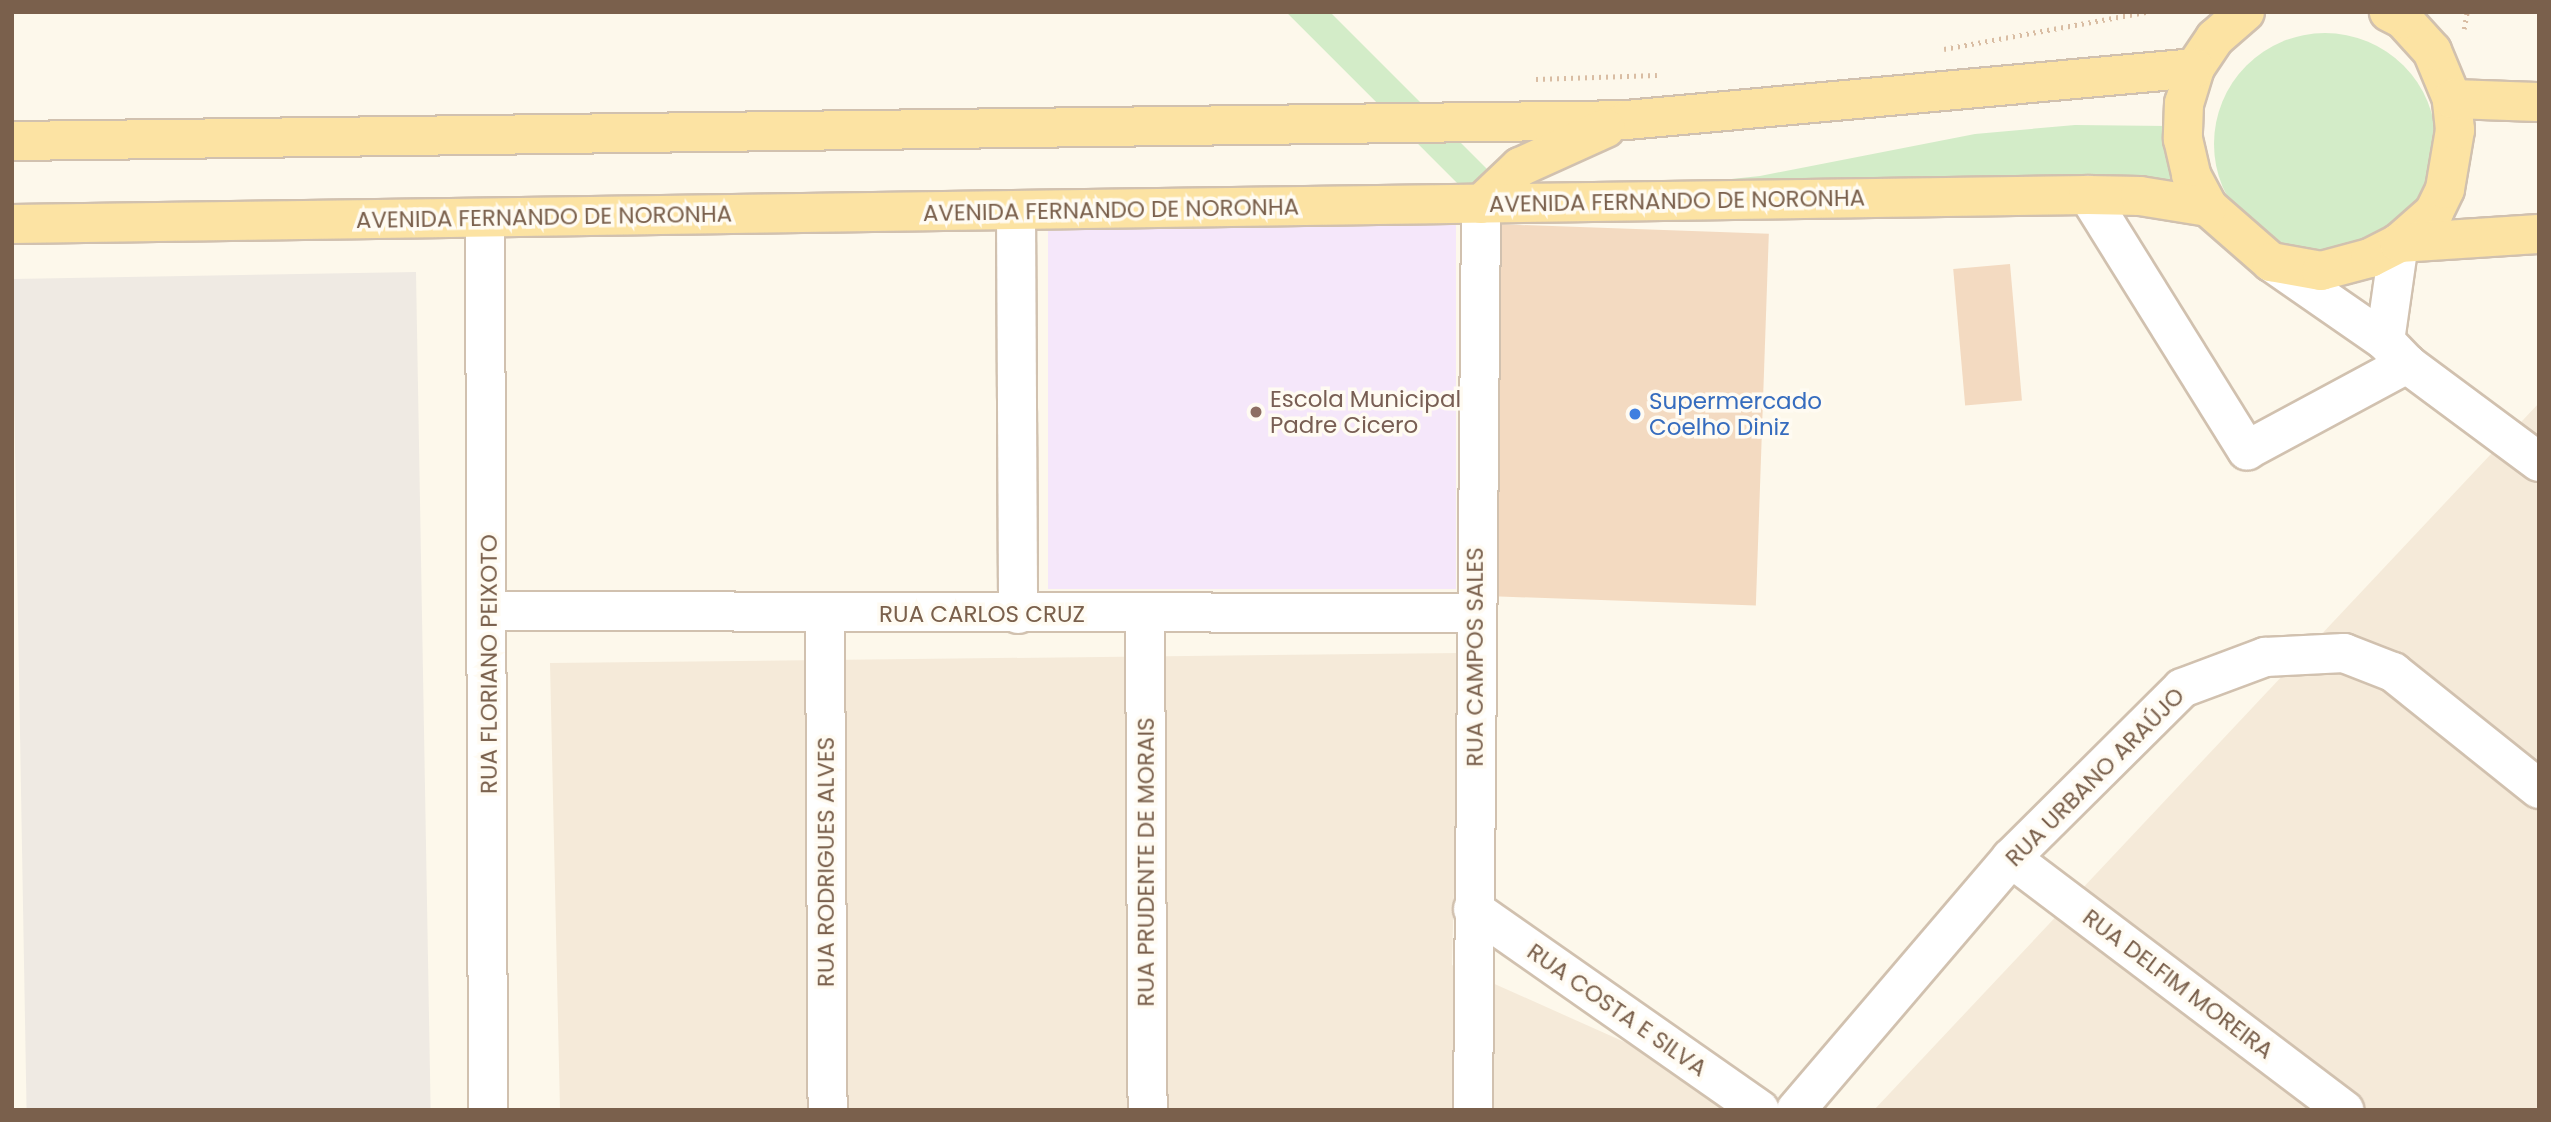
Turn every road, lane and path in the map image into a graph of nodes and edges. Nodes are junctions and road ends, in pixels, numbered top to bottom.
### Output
1 (2245, 12) edge
2 (2398, 14) edge
3 (2195, 68) junction
4 (2452, 99) junction
5 (2539, 102) edge
6 (1628, 120) junction
7 (12, 141) edge
8 (2088, 195) junction
9 (1480, 204) junction
10 (2208, 206) junction
11 (1016, 212) junction
12 (485, 218) junction
13 (12, 223) edge
14 (2539, 234) edge
15 (2399, 243) junction
16 (2271, 262) junction
17 (2396, 352) junction
18 (2539, 462) edge
19 (490, 611) junction
20 (1475, 613) junction
21 (1018, 614) junction
22 (1145, 614) junction
23 (825, 615) junction
24 (2539, 789) edge
25 (2011, 858) junction
26 (1473, 909) junction
27 (488, 1110) edge
28 (828, 1110) edge
29 (1148, 1110) edge
30 (1473, 1110) edge
31 (1760, 1110) edge
32 (1796, 1110) edge
33 (2344, 1110) edge

1 - 3 main road
2 - 4 main road
3 - 6 main road
3 - 10 main road
4 - 5 main road
4 - 15 main road
6 - 7 main road
6 - 9 main road
8 - 9 main road, AVENIDA FERNANDO DE NORONHA
8 - 10 main road, AVENIDA FERNANDO DE NORONHA
8 - 17 street
9 - 11 main road, AVENIDA FERNANDO DE NORONHA
9 - 20 street, RUA CAMPOS SALES
10 - 16 main road
11 - 12 main road, AVENIDA FERNANDO DE NORONHA
11 - 21 street
12 - 13 main road, AVENIDA FERNANDO DE NORONHA
12 - 19 street, RUA FLORIANO PEIXOTO
14 - 15 main road
15 - 16 main road
15 - 17 street
16 - 17 street
17 - 18 street
19 - 23 street, RUA CARLOS CRUZ
19 - 27 street, RUA FLORIANO PEIXOTO
20 - 22 street, RUA CARLOS CRUZ
20 - 26 street, RUA CAMPOS SALES
21 - 22 street, RUA CARLOS CRUZ
21 - 23 street, RUA CARLOS CRUZ
22 - 29 street, RUA PRUDENTE DE MORAIS
23 - 28 street, RUA RODRIGUES ALVES
24 - 25 street, RUA URBANO ARAÚJO
25 - 32 street, RUA URBANO ARAÚJO
25 - 33 street, RUA DELFIM MOREIRA
26 - 30 street, RUA CAMPOS SALES
26 - 31 street, RUA COSTA E SILVA

